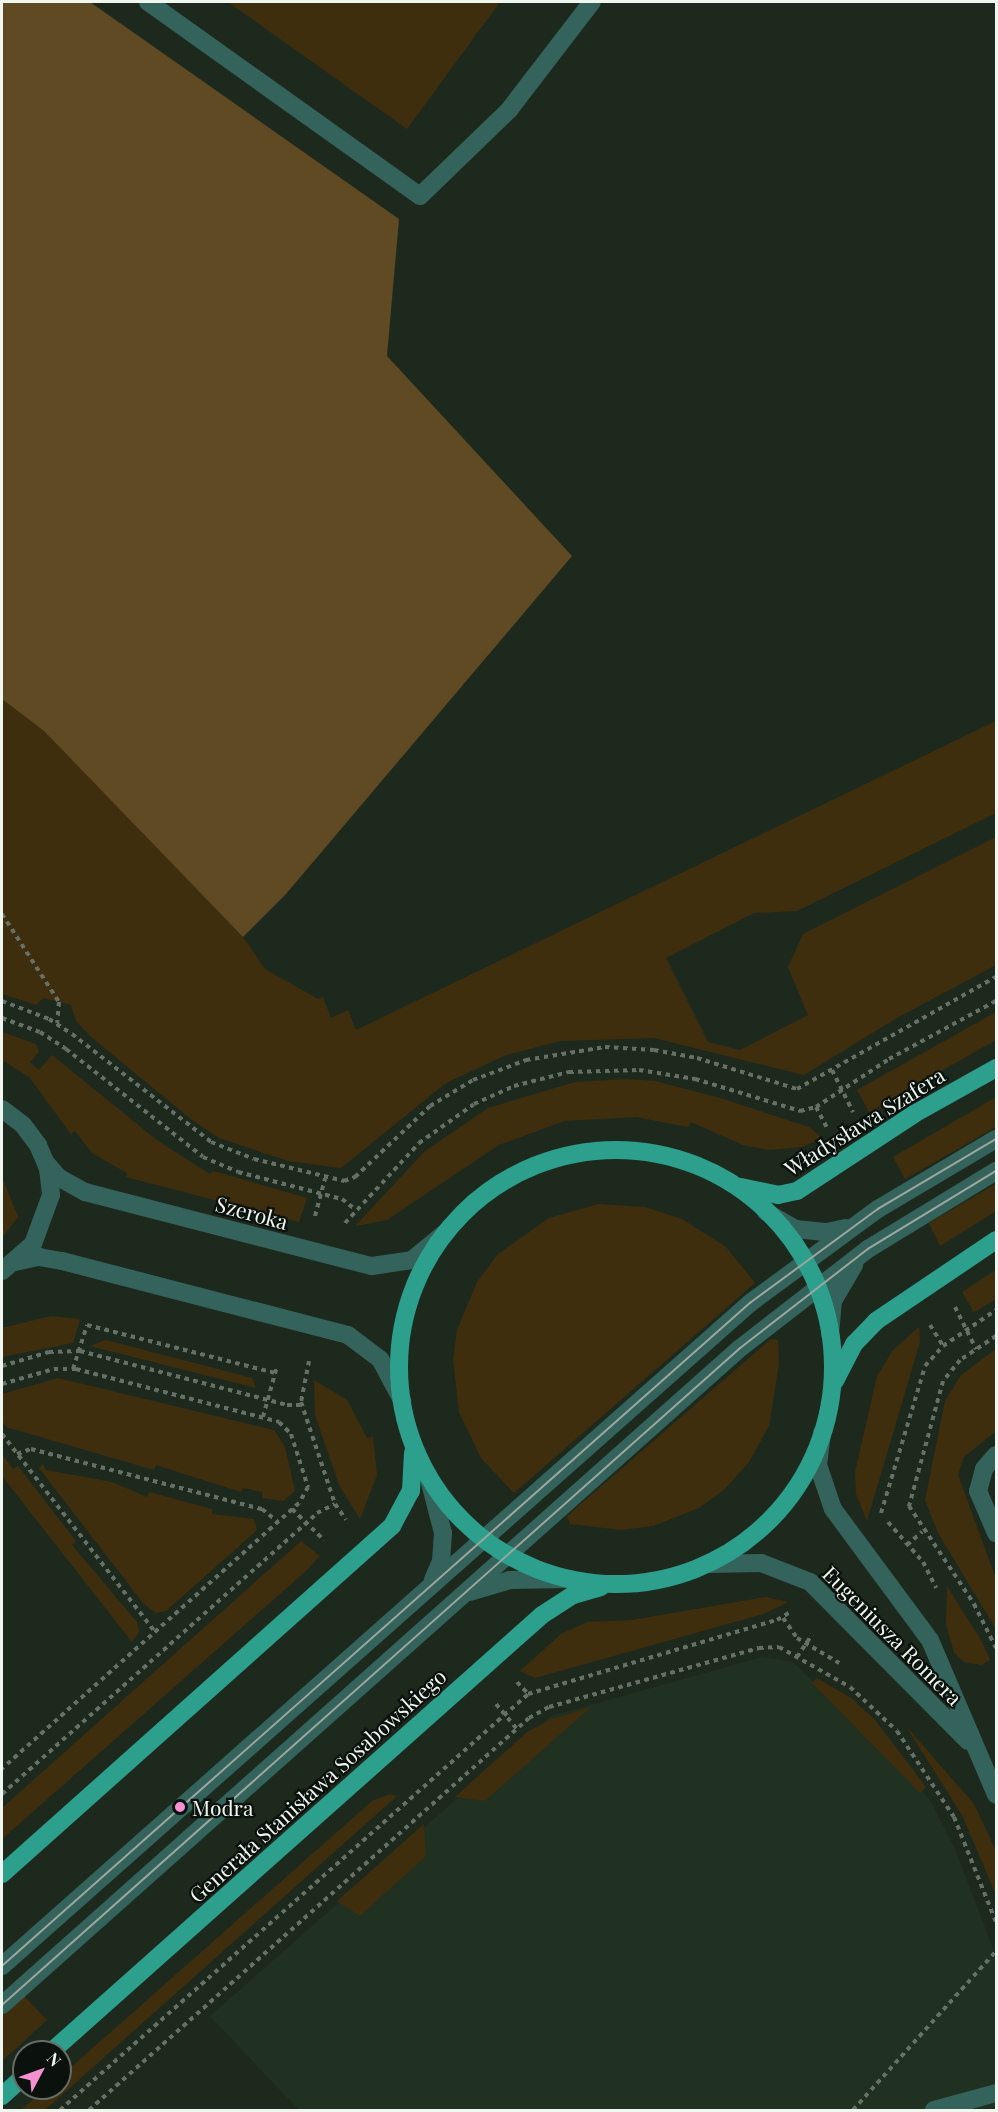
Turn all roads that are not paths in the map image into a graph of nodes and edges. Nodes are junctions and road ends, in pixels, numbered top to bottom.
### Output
1 (148, 2) edge
2 (592, 2) edge
3 (996, 1068) edge
4 (2, 1109) edge
5 (996, 1139) edge
6 (46, 1163) junction
7 (996, 1171) edge
8 (718, 1177) junction
9 (766, 1212) junction
10 (859, 1222) junction
11 (447, 1231) junction
12 (996, 1240) edge
13 (875, 1245) junction
14 (804, 1261) junction
15 (8, 1267) edge
16 (817, 1287) junction
17 (830, 1334) junction
18 (831, 1394) junction
19 (402, 1400) junction
20 (822, 1433) junction
21 (411, 1439) junction
22 (996, 1455) edge
23 (428, 1475) junction
24 (996, 1533) edge
25 (483, 1538) junction
26 (507, 1555) junction
27 (707, 1564) junction
28 (570, 1579) junction
29 (629, 1584) junction
30 (426, 1589) junction
31 (458, 1598) junction
32 (971, 1744) junction
33 (996, 1794) edge
34 (2, 1874) edge
35 (2, 1966) edge
36 (2, 2005) edge
37 (64, 2040) edge
38 (996, 2093) edge
39 (934, 2110) edge

1 - 2 street
3 - 8 main road, Władysława Szafera
4 - 6 street
5 - 10 street
6 - 11 street, Szeroka
6 - 15 street
7 - 13 street
8 - 9 main road
8 - 11 main road
9 - 10 street
9 - 14 main road
10 - 14 street
11 - 19 main road
12 - 18 main road
13 - 16 street
13 - 17 street
14 - 16 main road
14 - 25 street
15 - 19 street
16 - 17 main road
16 - 26 street
17 - 18 main road
18 - 20 main road
19 - 21 main road
20 - 27 main road
20 - 32 street, Eugeniusza Romera
21 - 23 main road
21 - 34 main road
22 - 24 street
23 - 25 main road
23 - 30 street
25 - 26 main road
25 - 30 street
26 - 28 main road
26 - 31 street
27 - 29 main road
27 - 32 street, Eugeniusza Romera
28 - 29 main road
28 - 31 street
29 - 37 main road, Generała Stanisława Sosabowskiego
30 - 35 street
31 - 36 street
32 - 33 street, Eugeniusza Romera
38 - 39 street

